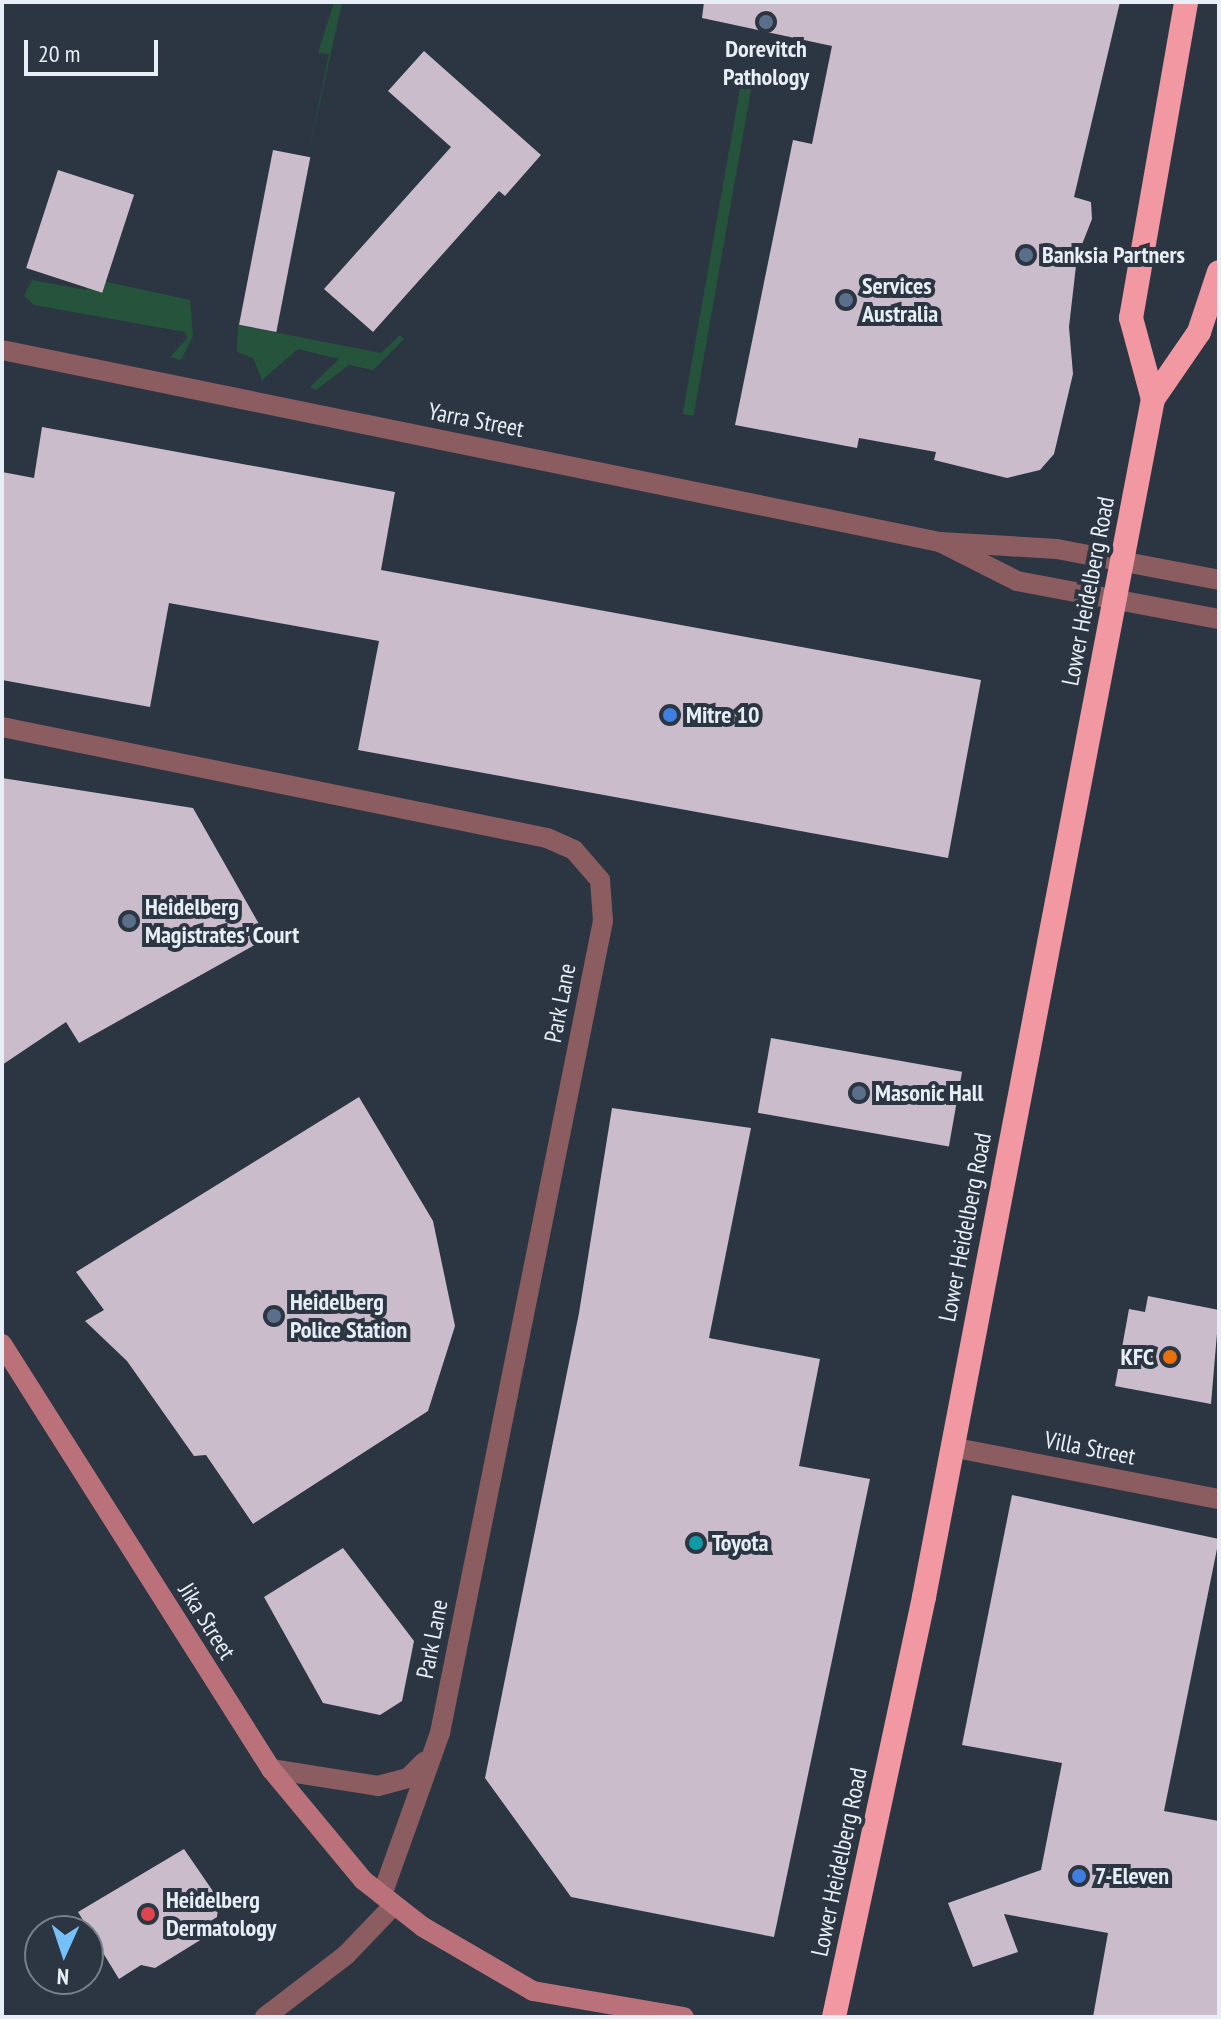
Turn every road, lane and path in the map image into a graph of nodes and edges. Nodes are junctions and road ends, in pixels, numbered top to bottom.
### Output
1 (1186, 2) edge
2 (1219, 272) edge
3 (2, 350) edge
4 (1153, 399) junction
5 (940, 542) junction
6 (1123, 559) junction
7 (1219, 580) edge
8 (1114, 603) junction
9 (1219, 619) edge
10 (2, 727) edge
11 (2, 1344) edge
12 (951, 1447) junction
13 (1219, 1499) edge
14 (434, 1750) junction
15 (271, 1769) junction
16 (388, 1901) junction
17 (265, 2017) edge
18 (684, 2017) edge
19 (834, 2017) edge

1 - 4 highway, Lower Heidelberg Road
2 - 4 highway, Lower Heidelberg Road
3 - 5 street, Yarra Street
4 - 6 highway, Lower Heidelberg Road
5 - 6 street, Yarra Street
5 - 8 street, Yarra Street
6 - 7 street, Yarra Street
6 - 8 highway, Lower Heidelberg Road
8 - 9 street, Yarra Street
8 - 12 highway, Lower Heidelberg Road
10 - 14 street, Park Lane
11 - 15 main road, Jika Street
12 - 13 street, Villa Street
12 - 19 highway, Lower Heidelberg Road
14 - 15 street
14 - 16 street, Park Lane
15 - 16 main road, Jika Street
16 - 17 street
16 - 18 main road, Jika Street

